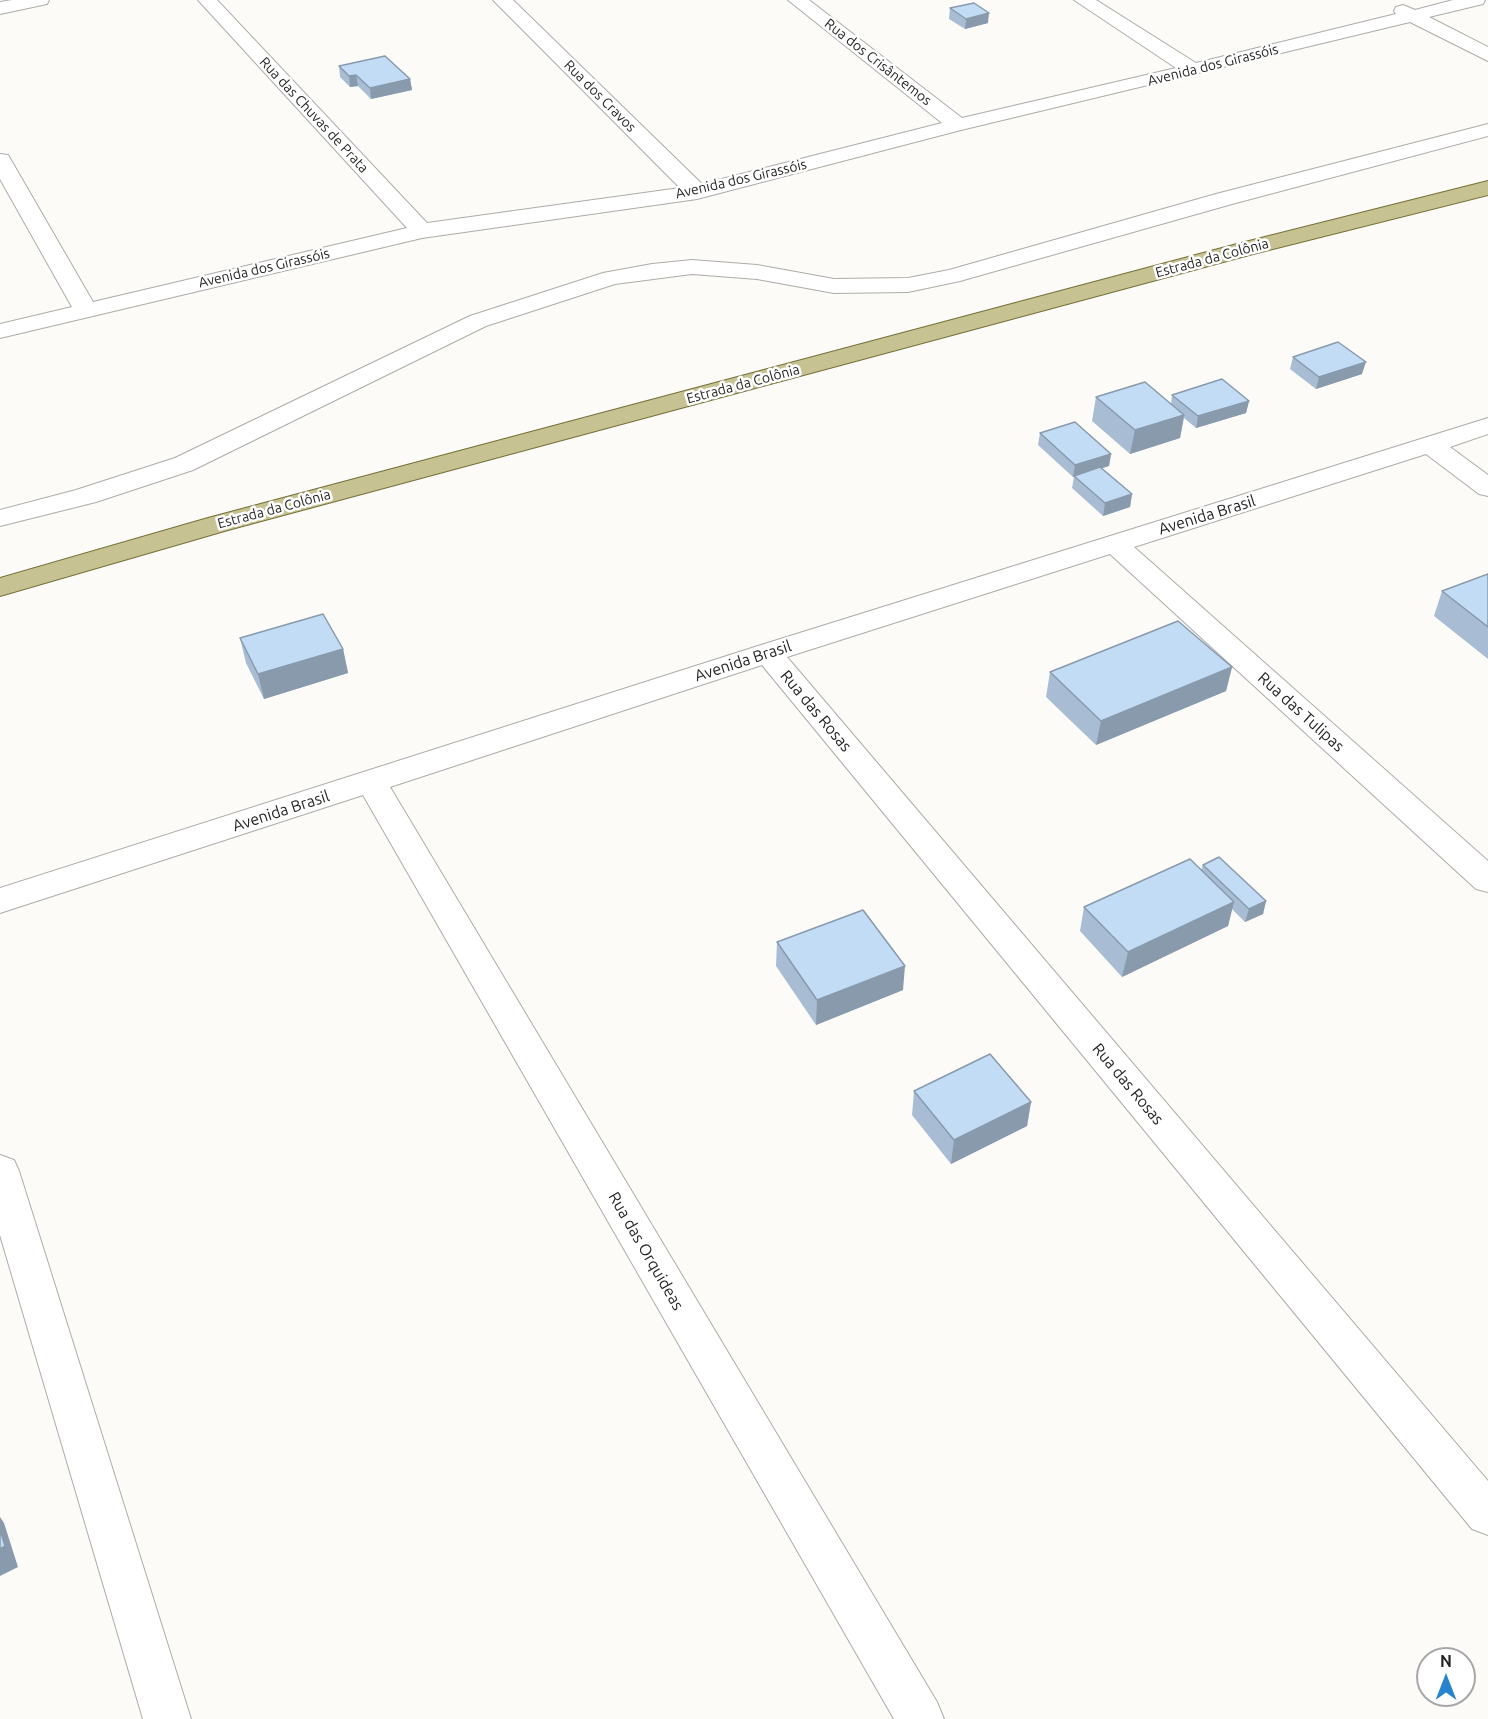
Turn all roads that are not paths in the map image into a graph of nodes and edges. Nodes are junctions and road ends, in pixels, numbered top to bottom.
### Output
1 (40, 0) edge
2 (207, 0) edge
3 (502, 0) edge
4 (797, 0) edge
5 (1083, 0) edge
6 (1383, 0) edge
7 (1476, 0) edge
8 (0, 8) edge
9 (1413, 16) junction
10 (1488, 54) edge
11 (1193, 70) junction
12 (958, 125) junction
13 (1488, 130) edge
14 (0, 160) edge
15 (1488, 188) edge
16 (698, 192) junction
17 (422, 231) junction
18 (86, 310) junction
19 (0, 331) edge
20 (1488, 426) edge
21 (1431, 445) junction
22 (1488, 488) edge
23 (0, 518) edge
24 (1115, 544) junction
25 (0, 587) edge
26 (768, 653) junction
27 (371, 782) junction
28 (1488, 880) edge
29 (0, 901) edge
30 (0, 1171) edge
31 (1488, 1514) edge
32 (167, 1719) edge
33 (920, 1719) edge

1 - 8 street
2 - 17 street, Rua das Chuvas de Prata
3 - 16 street, Rua dos Cravos
4 - 12 street, Rua dos Crisântemos
5 - 11 street
6 - 9 street
7 - 9 street, Avenida dos Girassóis
9 - 10 street
9 - 11 street, Avenida dos Girassóis
11 - 12 street, Avenida dos Girassóis
12 - 16 street, Avenida dos Girassóis
13 - 23 street
14 - 18 street
15 - 25 main road, Estrada da Colônia
16 - 17 street, Avenida dos Girassóis
17 - 18 street, Avenida dos Girassóis
18 - 19 street, Avenida dos Girassóis
20 - 21 street, Avenida Brasil
21 - 22 street
21 - 24 street, Avenida Brasil
24 - 26 street, Avenida Brasil
24 - 28 street, Rua das Tulipas
26 - 27 street, Avenida Brasil
26 - 31 street, Rua das Rosas
27 - 29 street, Avenida Brasil
27 - 33 street, Rua das Orquideas
30 - 32 street

